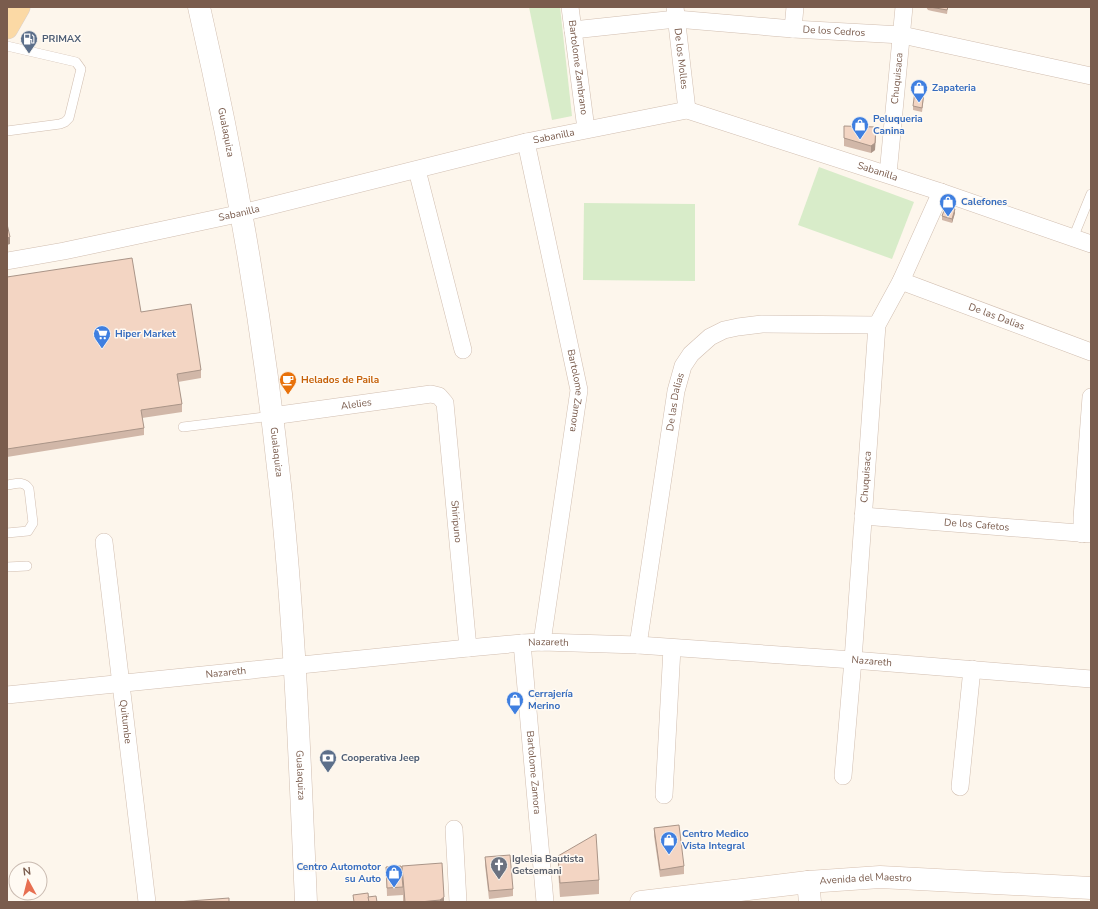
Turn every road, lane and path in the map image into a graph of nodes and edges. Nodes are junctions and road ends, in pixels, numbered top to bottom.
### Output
1 (19, 7) edge
2 (199, 7) edge
3 (570, 7) edge
4 (795, 7) edge
5 (904, 7) edge
6 (676, 13) edge
7 (7, 28) edge
8 (793, 29) junction
9 (572, 30) junction
10 (902, 35) junction
11 (7, 46) edge
12 (1091, 76) edge
13 (687, 110) junction
14 (586, 129) junction
15 (7, 131) edge
16 (526, 142) junction
17 (417, 170) junction
18 (888, 174) junction
19 (941, 192) junction
20 (1091, 194) edge
21 (242, 213) junction
22 (1073, 238) junction
23 (1091, 244) edge
24 (7, 261) edge
25 (901, 281) junction
26 (877, 326) junction
27 (463, 350) dead end
28 (1091, 352) edge
29 (440, 396) joint
30 (1091, 397) edge
31 (272, 416) junction
32 (183, 427) dead end
33 (7, 485) edge
34 (863, 516) junction
35 (7, 533) edge
36 (1086, 534) edge
37 (104, 542) dead end
38 (27, 566) dead end
39 (7, 567) edge
40 (542, 642) junction
41 (522, 643) junction
42 (638, 645) junction
43 (468, 648) junction
44 (672, 648) junction
45 (853, 660) junction
46 (295, 665) junction
47 (972, 669) junction
48 (1091, 679) edge
49 (120, 683) junction
50 (7, 695) edge
51 (843, 776) dead end
52 (960, 787) dead end
53 (664, 795) dead end
54 (454, 829) dead end
55 (1091, 888) edge
56 (809, 892) edge
57 (1038, 893) edge
58 (722, 897) edge
59 (147, 902) edge
60 (306, 902) edge
61 (458, 902) edge
62 (545, 902) edge
63 (641, 902) edge

1 - 7 main road
2 - 21 street, Gualaquiza
3 - 9 street, Bartolome Zambrano
4 - 8 street
5 - 10 street, Chuquisaca
6 - 8 street, De los Cedros
6 - 9 street, De los Cedros
6 - 13 street, De los Molles
8 - 10 street, De los Cedros
9 - 14 street, Bartolome Zambrano
10 - 12 street, De los Cedros
10 - 18 street, Chuquisaca
11 - 15 lane
13 - 14 street, Sabanilla
13 - 18 street, Sabanilla
14 - 16 street, Sabanilla
16 - 17 street, Sabanilla
16 - 40 street, Bartolome Zamora
17 - 21 street, Sabanilla
17 - 27 street
18 - 19 street, Sabanilla
19 - 22 street, Sabanilla
19 - 25 street, Chuquisaca
20 - 22 lane
21 - 24 street, Sabanilla
21 - 31 street, Gualaquiza
22 - 23 street, Sabanilla
25 - 26 street, Chuquisaca
25 - 28 street, De las Dalias
26 - 34 street, Chuquisaca
26 - 42 street, De las Dalias
29 - 31 street, Alelies
29 - 43 street, Shiripuno
30 - 36 street
31 - 32 lane
31 - 46 street, Gualaquiza
33 - 35 lane
34 - 36 street, De los Cafetos
34 - 45 street, Chuquisaca
37 - 49 street, Quitumbe
38 - 39 lane
40 - 41 street, Nazareth
40 - 42 street, Nazareth
41 - 43 street, Nazareth
41 - 62 street, Bartolome Zamora
42 - 44 street, Nazareth
43 - 46 street, Nazareth
44 - 45 street, Nazareth
44 - 53 street
45 - 47 street, Nazareth
45 - 51 street, Chuquisaca
46 - 49 street, Nazareth
46 - 60 street, Gualaquiza
47 - 48 street, Nazareth
47 - 52 street
49 - 50 street, Nazareth
49 - 59 street, Quitumbe
54 - 61 street
55 - 57 street, Avenida del Maestro
56 - 57 street, Avenida del Maestro
56 - 58 street, Avenida del Maestro
58 - 63 street, Avenida del Maestro

